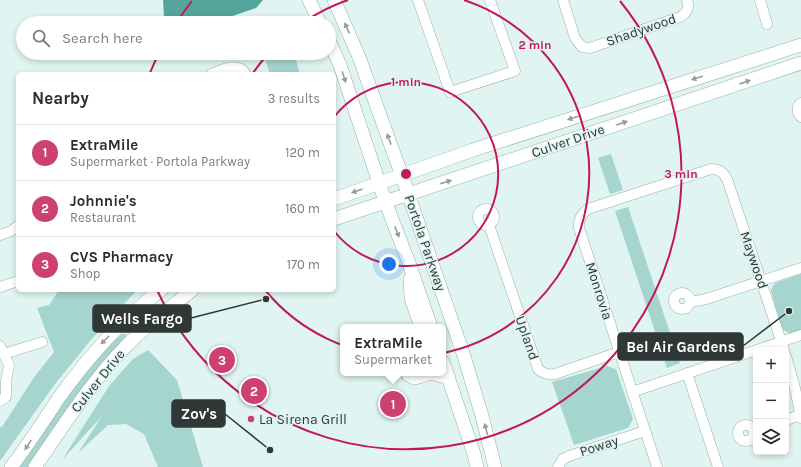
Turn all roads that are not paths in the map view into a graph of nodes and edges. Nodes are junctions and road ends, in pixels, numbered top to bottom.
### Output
1 (309, 0) edge
2 (334, 0) edge
3 (418, 0) edge
4 (490, 0) edge
5 (563, 0) edge
6 (687, 0) edge
7 (760, 0) edge
8 (317, 16) edge
9 (767, 24) dead end
10 (801, 45) edge
11 (336, 56) edge
12 (801, 63) edge
13 (244, 71) edge
14 (218, 72) edge
15 (801, 103) edge
16 (801, 117) edge
17 (721, 171) joint
18 (402, 176) junction
19 (380, 184) junction
20 (408, 194) junction
21 (336, 198) edge
22 (385, 201) junction
23 (336, 218) edge
24 (489, 225) dead end
25 (16, 227) edge
26 (0, 235) edge
27 (409, 263) junction
28 (801, 268) edge
29 (16, 281) edge
30 (762, 281) junction
31 (0, 287) edge
32 (159, 292) edge
33 (190, 292) edge
34 (691, 302) dead end
35 (420, 324) edge
36 (430, 324) edge
37 (801, 335) edge
38 (42, 342) dead end
39 (783, 346) edge
40 (2, 350) edge
41 (619, 352) junction
42 (789, 367) edge
43 (446, 370) edge
44 (687, 373) junction
45 (410, 376) edge
46 (422, 376) edge
47 (442, 376) edge
48 (449, 378) junction
49 (632, 392) junction
50 (0, 402) edge
51 (801, 417) edge
52 (789, 419) edge
53 (645, 431) junction
54 (11, 467) edge
55 (35, 467) edge
56 (477, 467) edge
57 (495, 467) edge
58 (558, 467) edge
59 (657, 467) edge
60 (718, 467) edge

1 - 8 main road
18 -> 2 main road, Portola Parkway
3 - 4 street
5 - 6 street, Shadywood
7 - 9 street
10 -> 18 main road, Culver Drive
11 -> 19 main road, Portola Parkway
20 -> 12 main road, Culver Drive
13 - 14 street
15 - 16 street
17 - 30 street, Maywood
17 - 41 street, Monrovia
18 - 19 main road, Culver Drive
18 - 20 main road, Portola Parkway
19 -> 21 main road, Culver Drive
19 - 22 main road, Portola Parkway
20 - 22 main road, Culver Drive
57 -> 20 main road, Portola Parkway
22 - 23 main road, Culver Drive
22 -> 27 main road, Portola Parkway
24 - 41 street, Upland
25 - 26 street
27 - 35 main road
27 - 36 main road, Portola Parkway
28 - 30 street
29 - 31 street
30 - 34 street
30 - 39 street, Maywood
32 -> 54 main road, Culver Drive
33 - 55 main road, Culver Drive
37 - 39 street
38 - 40 street
39 - 44 street
40 - 50 street
41 - 49 street, Monrovia
42 - 51 street
43 - 48 main road
44 - 49 street
44 - 60 street
45 - 46 main road
47 - 48 main road
48 - 56 main road
49 - 53 street, Monrovia
51 - 52 street
53 - 58 street, Poway
53 - 59 street, Monrovia

